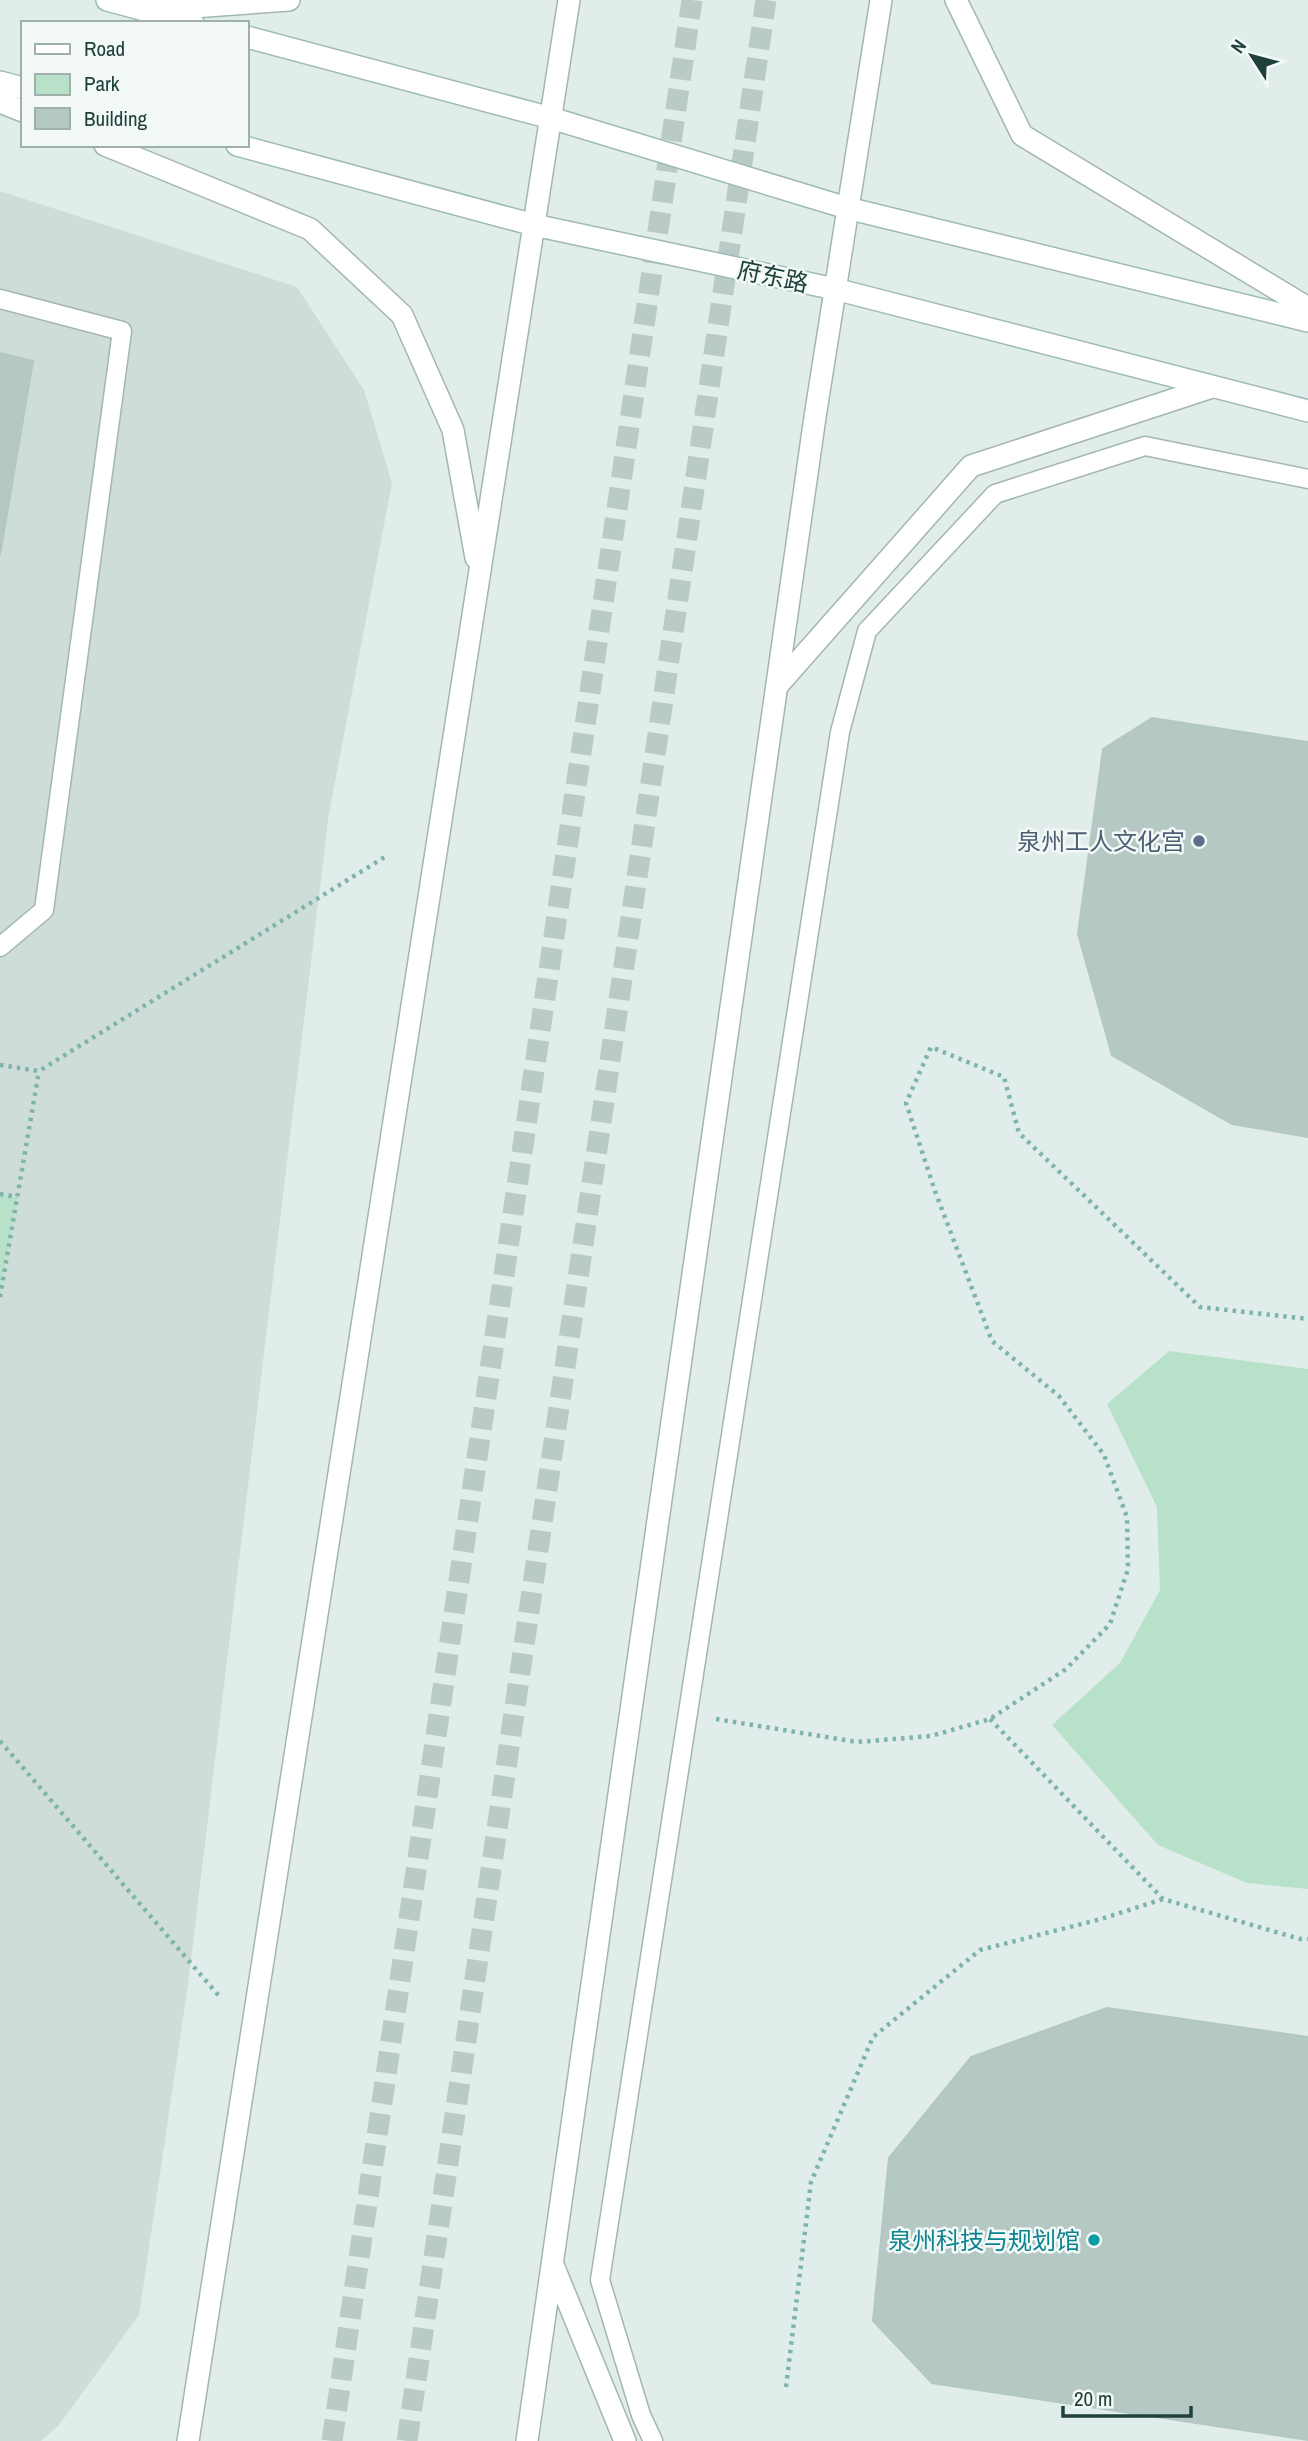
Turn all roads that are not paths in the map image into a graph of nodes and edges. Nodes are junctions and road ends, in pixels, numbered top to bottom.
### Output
1 (107, 0) edge
2 (289, 0) edge
3 (569, 0) edge
4 (881, 0) edge
5 (956, 0) edge
6 (147, 10) junction
7 (186, 21) edge
8 (248, 37) edge
9 (0, 82) edge
10 (21, 87) edge
11 (0, 102) edge
12 (21, 110) edge
13 (551, 118) junction
14 (110, 147) edge
15 (243, 147) edge
16 (847, 208) junction
17 (534, 225) junction
18 (835, 289) junction
19 (0, 299) edge
20 (1308, 308) edge
21 (1308, 321) edge
22 (1212, 387) junction
23 (1308, 411) edge
24 (1308, 479) edge
25 (479, 576) junction
26 (777, 686) junction
27 (0, 947) edge
28 (553, 2264) junction
29 (192, 2414) junction
30 (173, 2441) edge
31 (188, 2441) edge
32 (527, 2441) edge
33 (625, 2441) edge
34 (653, 2441) edge

1 - 6 street
2 - 6 street
3 - 13 street
4 - 16 street
5 - 20 street
6 - 7 street
8 - 13 street
9 - 10 street
11 - 12 street
13 - 16 street
13 - 17 street
14 - 25 street
15 - 17 street, 府东路
16 - 18 street
16 - 21 street
17 - 18 street, 府东路
17 - 25 street
18 - 22 street, 府东路
18 - 26 street
19 - 27 lane
22 - 23 street, 府东路
22 - 26 street
24 - 34 lane
25 - 29 street
26 - 28 street
28 - 32 street
28 - 33 street
29 - 30 street
29 - 31 street

